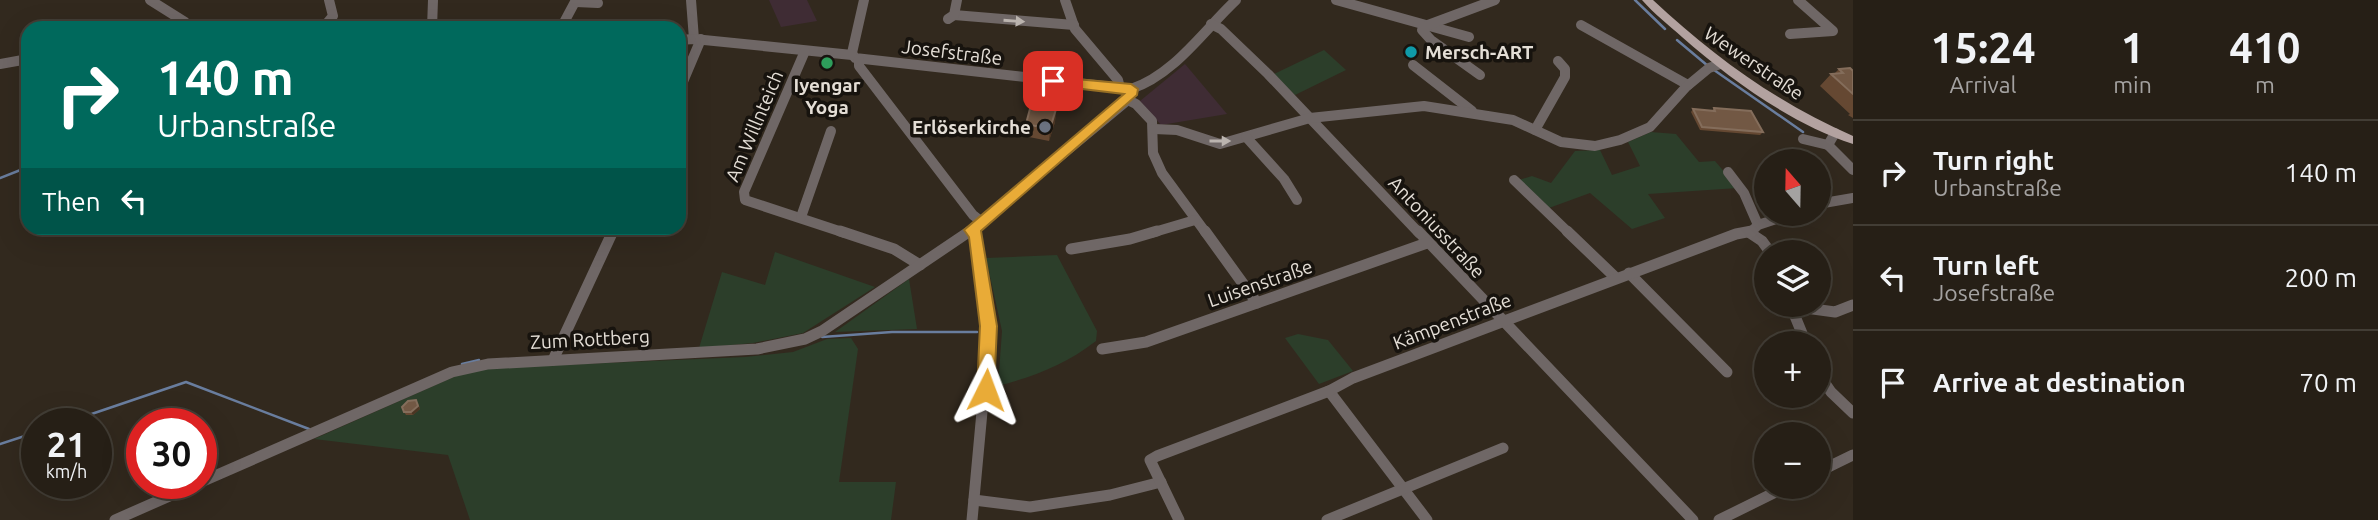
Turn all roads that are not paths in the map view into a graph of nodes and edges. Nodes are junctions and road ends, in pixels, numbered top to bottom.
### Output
1 (150, 0) edge
2 (329, 0) edge
3 (433, 0) edge
4 (691, 0) edge
5 (864, 0) edge
6 (957, 0) edge
7 (1065, 0) edge
8 (1236, 0) edge
9 (1336, 0) edge
10 (1495, 0) edge
11 (1647, 0) edge
12 (1798, 0) edge
13 (576, 1) edge
14 (598, 3) dead end
15 (183, 21) edge
16 (329, 21) edge
17 (432, 21) edge
18 (565, 21) edge
19 (1210, 24) junction
20 (1074, 25) junction
21 (1428, 25) junction
22 (1581, 25) dead end
23 (1790, 34) dead end
24 (1469, 37) dead end
25 (698, 39) junction
26 (686, 40) edge
27 (806, 51) junction
28 (855, 57) junction
29 (21, 60) edge
30 (1558, 61) dead end
31 (1482, 62) dead end
32 (0, 64) edge
33 (1714, 66) junction
34 (1470, 68) junction
35 (686, 71) edge
36 (1408, 75) dead end
37 (1480, 75) dead end
38 (1688, 85) junction
39 (1125, 89) junction
40 (1128, 100) junction
41 (1474, 113) junction
42 (1310, 118) junction
43 (1154, 129) junction
44 (1535, 130) junction
45 (831, 131) dead end
46 (1835, 132) junction
47 (1246, 136) junction
48 (1803, 139) dead end
49 (1853, 140) edge
50 (1828, 145) junction
51 (1853, 170) edge
52 (1728, 172) dead end
53 (1514, 180) dead end
54 (1853, 198) edge
55 (1297, 200) dead end
56 (1831, 202) edge
57 (802, 217) junction
58 (1195, 220) junction
59 (982, 222) junction
60 (1761, 226) edge
61 (1754, 229) junction
62 (972, 230) junction
63 (612, 235) edge
64 (1761, 240) edge
65 (1427, 243) junction
66 (1071, 249) dead end
67 (920, 265) junction
68 (1629, 273) junction
69 (1616, 278) junction
70 (1257, 303) junction
71 (1853, 304) edge
72 (1831, 311) edge
73 (1502, 321) junction
74 (1102, 349) dead end
75 (552, 360) junction
76 (1727, 372) dead end
77 (1329, 391) junction
78 (1831, 393) edge
79 (1853, 413) edge
80 (1503, 448) dead end
81 (1853, 455) edge
82 (1831, 466) edge
83 (217, 476) edge
84 (1161, 482) junction
85 (1402, 488) junction
86 (163, 499) edge
87 (1762, 499) edge
88 (974, 500) junction
89 (115, 520) edge
90 (972, 520) edge
91 (1180, 520) edge
92 (1327, 520) edge
93 (1427, 520) edge
94 (1693, 520) edge
95 (1719, 520) edge

1 - 15 street
2 - 16 street
3 - 17 street
4 - 25 street
5 - 28 street
6 -> 20 street
7 - 20 street
8 - 19 street
9 - 21 street
10 - 21 street
11 - 33 main road, Wewerstraße
12 - 23 street
13 - 14 street
13 - 18 street
19 - 39 street
19 - 42 street, Antoniusstraße
20 - 39 street
21 - 24 street
21 - 34 street
22 - 38 street
25 - 26 street, Josefstraße
25 - 27 street, Josefstraße
25 - 35 street
27 - 28 street, Josefstraße
27 - 57 street, Am Willnteich
28 - 39 street, Josefstraße
28 - 59 street
29 - 32 street
30 - 44 street
31 - 34 street
33 - 38 street
33 - 46 main road, Wewerstraße
34 - 37 street
36 - 41 street
38 - 44 street
39 - 40 street
40 - 43 street
40 - 59 street, Zum Rottberg
41 - 42 street
41 - 44 street
42 - 47 street
42 - 65 street, Antoniusstraße
43 -> 47 street
43 - 58 street
45 - 57 street
46 - 49 main road, Wewerstraße
46 - 50 street
47 - 55 street
48 - 50 street
50 - 51 street
52 - 61 street
53 - 69 street
54 - 56 street
57 - 67 street, Am Willnteich
58 - 66 street
58 - 70 street
59 - 62 street, Zum Rottberg
60 - 61 street, Kämpenstraße
61 - 64 street
61 - 68 street, Kämpenstraße
62 - 67 street, Zum Rottberg
62 - 88 street
63 - 75 street
65 - 70 street, Luisenstraße
65 - 73 street, Antoniusstraße
67 - 75 street, Zum Rottberg
68 - 69 street, Kämpenstraße
68 - 76 street
69 - 73 street, Kämpenstraße
70 - 74 street, Luisenstraße
71 - 72 street
73 - 77 street, Kämpenstraße
73 - 94 street, Antoniusstraße
75 - 83 street, Zum Rottberg
77 - 84 street, Kämpenstraße
77 - 85 street
78 - 79 street
80 - 85 street
81 - 82 street
84 - 88 street
84 - 91 street
85 - 92 street
85 - 93 street
86 - 89 street, Zum Rottberg
87 - 95 street
88 - 90 street

